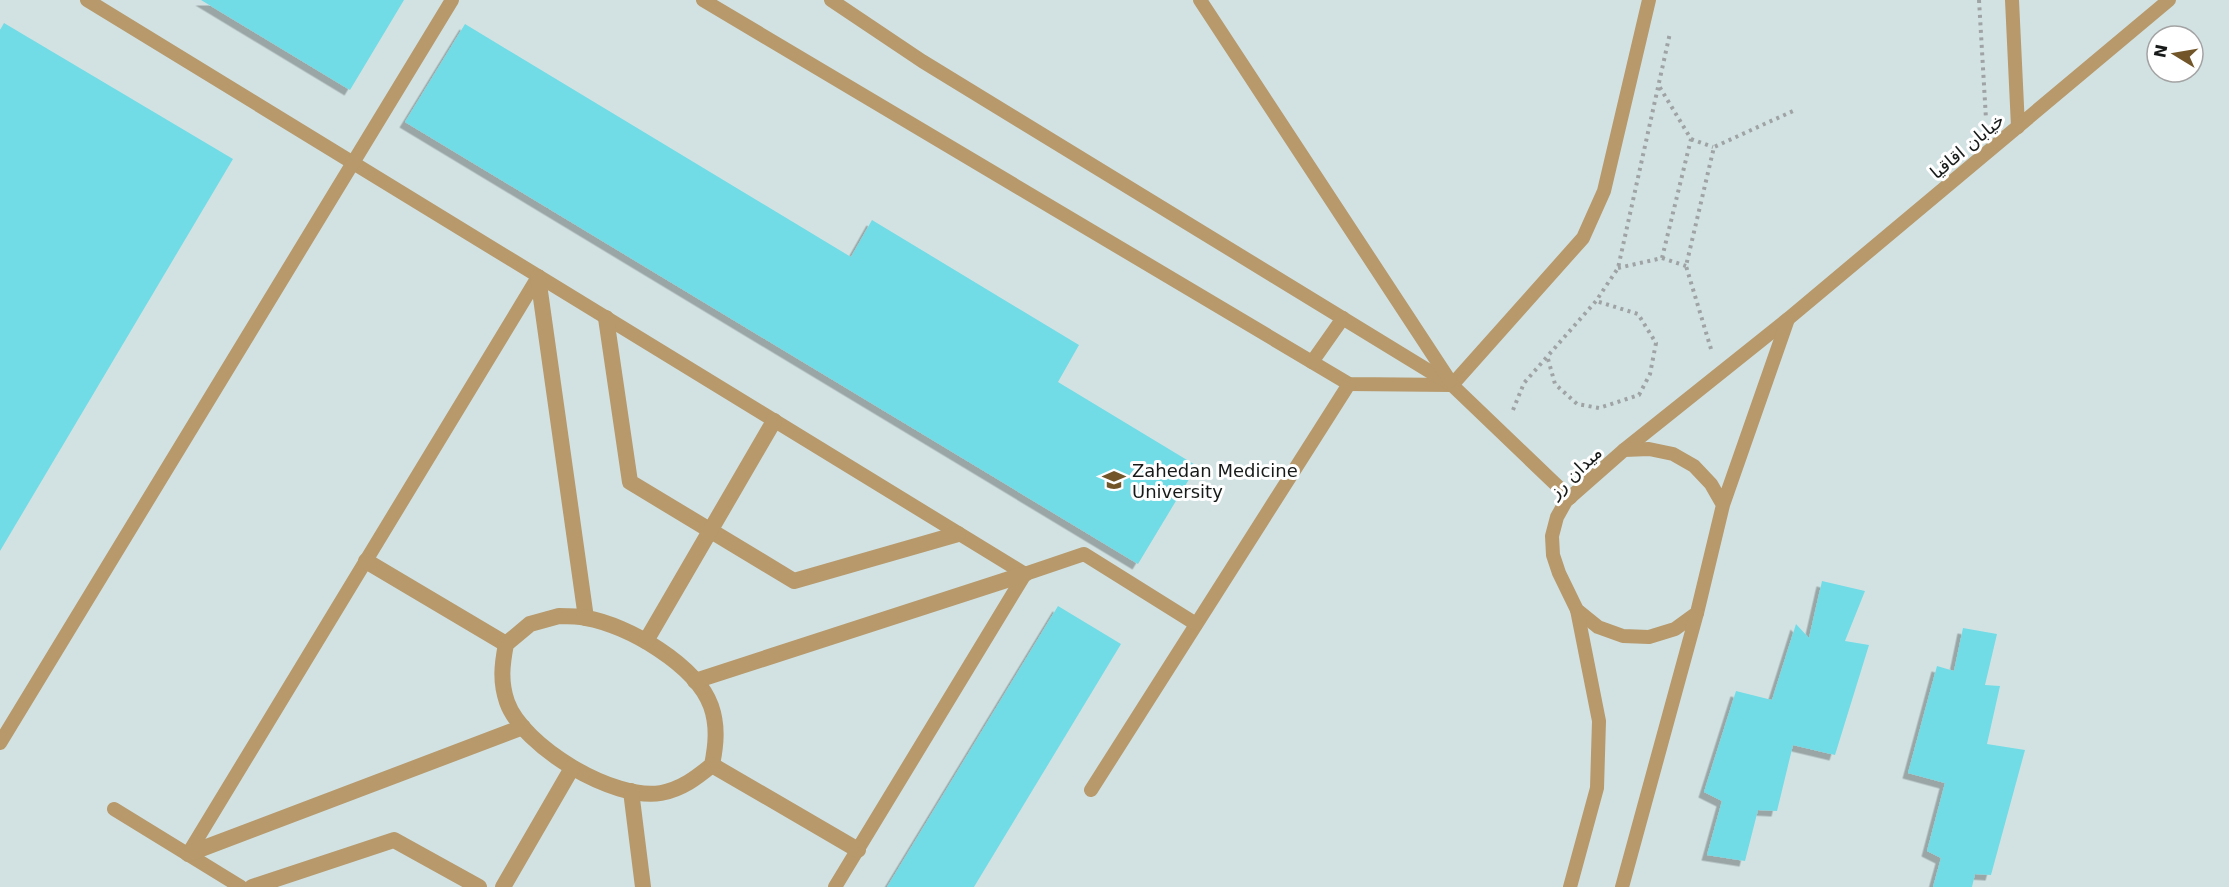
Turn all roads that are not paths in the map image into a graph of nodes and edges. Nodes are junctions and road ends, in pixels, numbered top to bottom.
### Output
1 (87, 0) edge
2 (452, 0) edge
3 (704, 0) edge
4 (831, 0) edge
5 (1200, 0) edge
6 (1649, 0) edge
7 (2012, 0) edge
8 (2169, 0) edge
9 (2018, 127) junction
10 (353, 163) junction
11 (538, 277) junction
12 (606, 318) junction
13 (1343, 318) junction
14 (1788, 319) junction
15 (1312, 362) junction
16 (1349, 384) junction
17 (1452, 385) junction
18 (774, 421) junction
19 (1624, 450) junction
20 (1570, 498) junction
21 (1723, 505) junction
22 (711, 530) junction
23 (958, 534) junction
24 (366, 561) junction
25 (1025, 574) junction
26 (1577, 610) junction
27 (1697, 614) junction
28 (586, 618) junction
29 (1196, 624) junction
30 (646, 641) junction
31 (506, 644) junction
32 (695, 681) junction
33 (523, 727) junction
34 (2, 736) edge
35 (712, 765) junction
36 (572, 768) junction
37 (1091, 790) dead end
38 (631, 791) junction
39 (114, 809) dead end
40 (858, 850) junction
41 (188, 854) junction
42 (241, 887) edge
43 (252, 887) edge
44 (479, 887) edge
45 (502, 887) edge
46 (643, 887) edge
47 (835, 887) edge
48 (1570, 887) edge
49 (1622, 887) edge

1 - 10 lane
2 - 10 lane
3 - 15 lane
4 - 13 lane
5 - 17 lane
6 - 17 lane
7 - 9 lane
8 - 9 lane, خیابان اقاقیا
9 - 14 lane, خیابان اقاقیا
10 - 11 lane
10 - 34 lane
11 - 12 lane
11 - 24 lane
11 - 28 street
12 - 18 lane
12 - 22 street
13 - 15 lane
13 - 17 lane
14 - 19 lane, خیابان اقاقیا
14 - 21 lane
15 - 16 lane
16 - 17 lane
16 - 29 lane
17 - 20 lane
18 - 22 street
18 - 23 lane
19 - 20 lane, میدان رز
19 - 21 lane, میدان رز
20 - 26 lane, میدان رز
21 - 27 lane
22 - 23 street
22 - 30 street
23 - 25 lane
24 - 31 street
24 - 41 lane
25 - 29 lane
25 - 32 street
25 - 40 lane
26 - 27 lane, میدان رز
26 - 48 lane
27 - 49 lane
28 - 30 street
28 - 31 street
29 - 37 lane
30 - 32 street
31 - 33 street
32 - 35 street
33 - 36 street
33 - 41 street
35 - 38 street
35 - 40 street
36 - 38 street
36 - 45 street
38 - 46 street
39 - 41 lane
40 - 47 lane
41 - 42 lane
43 - 44 street

